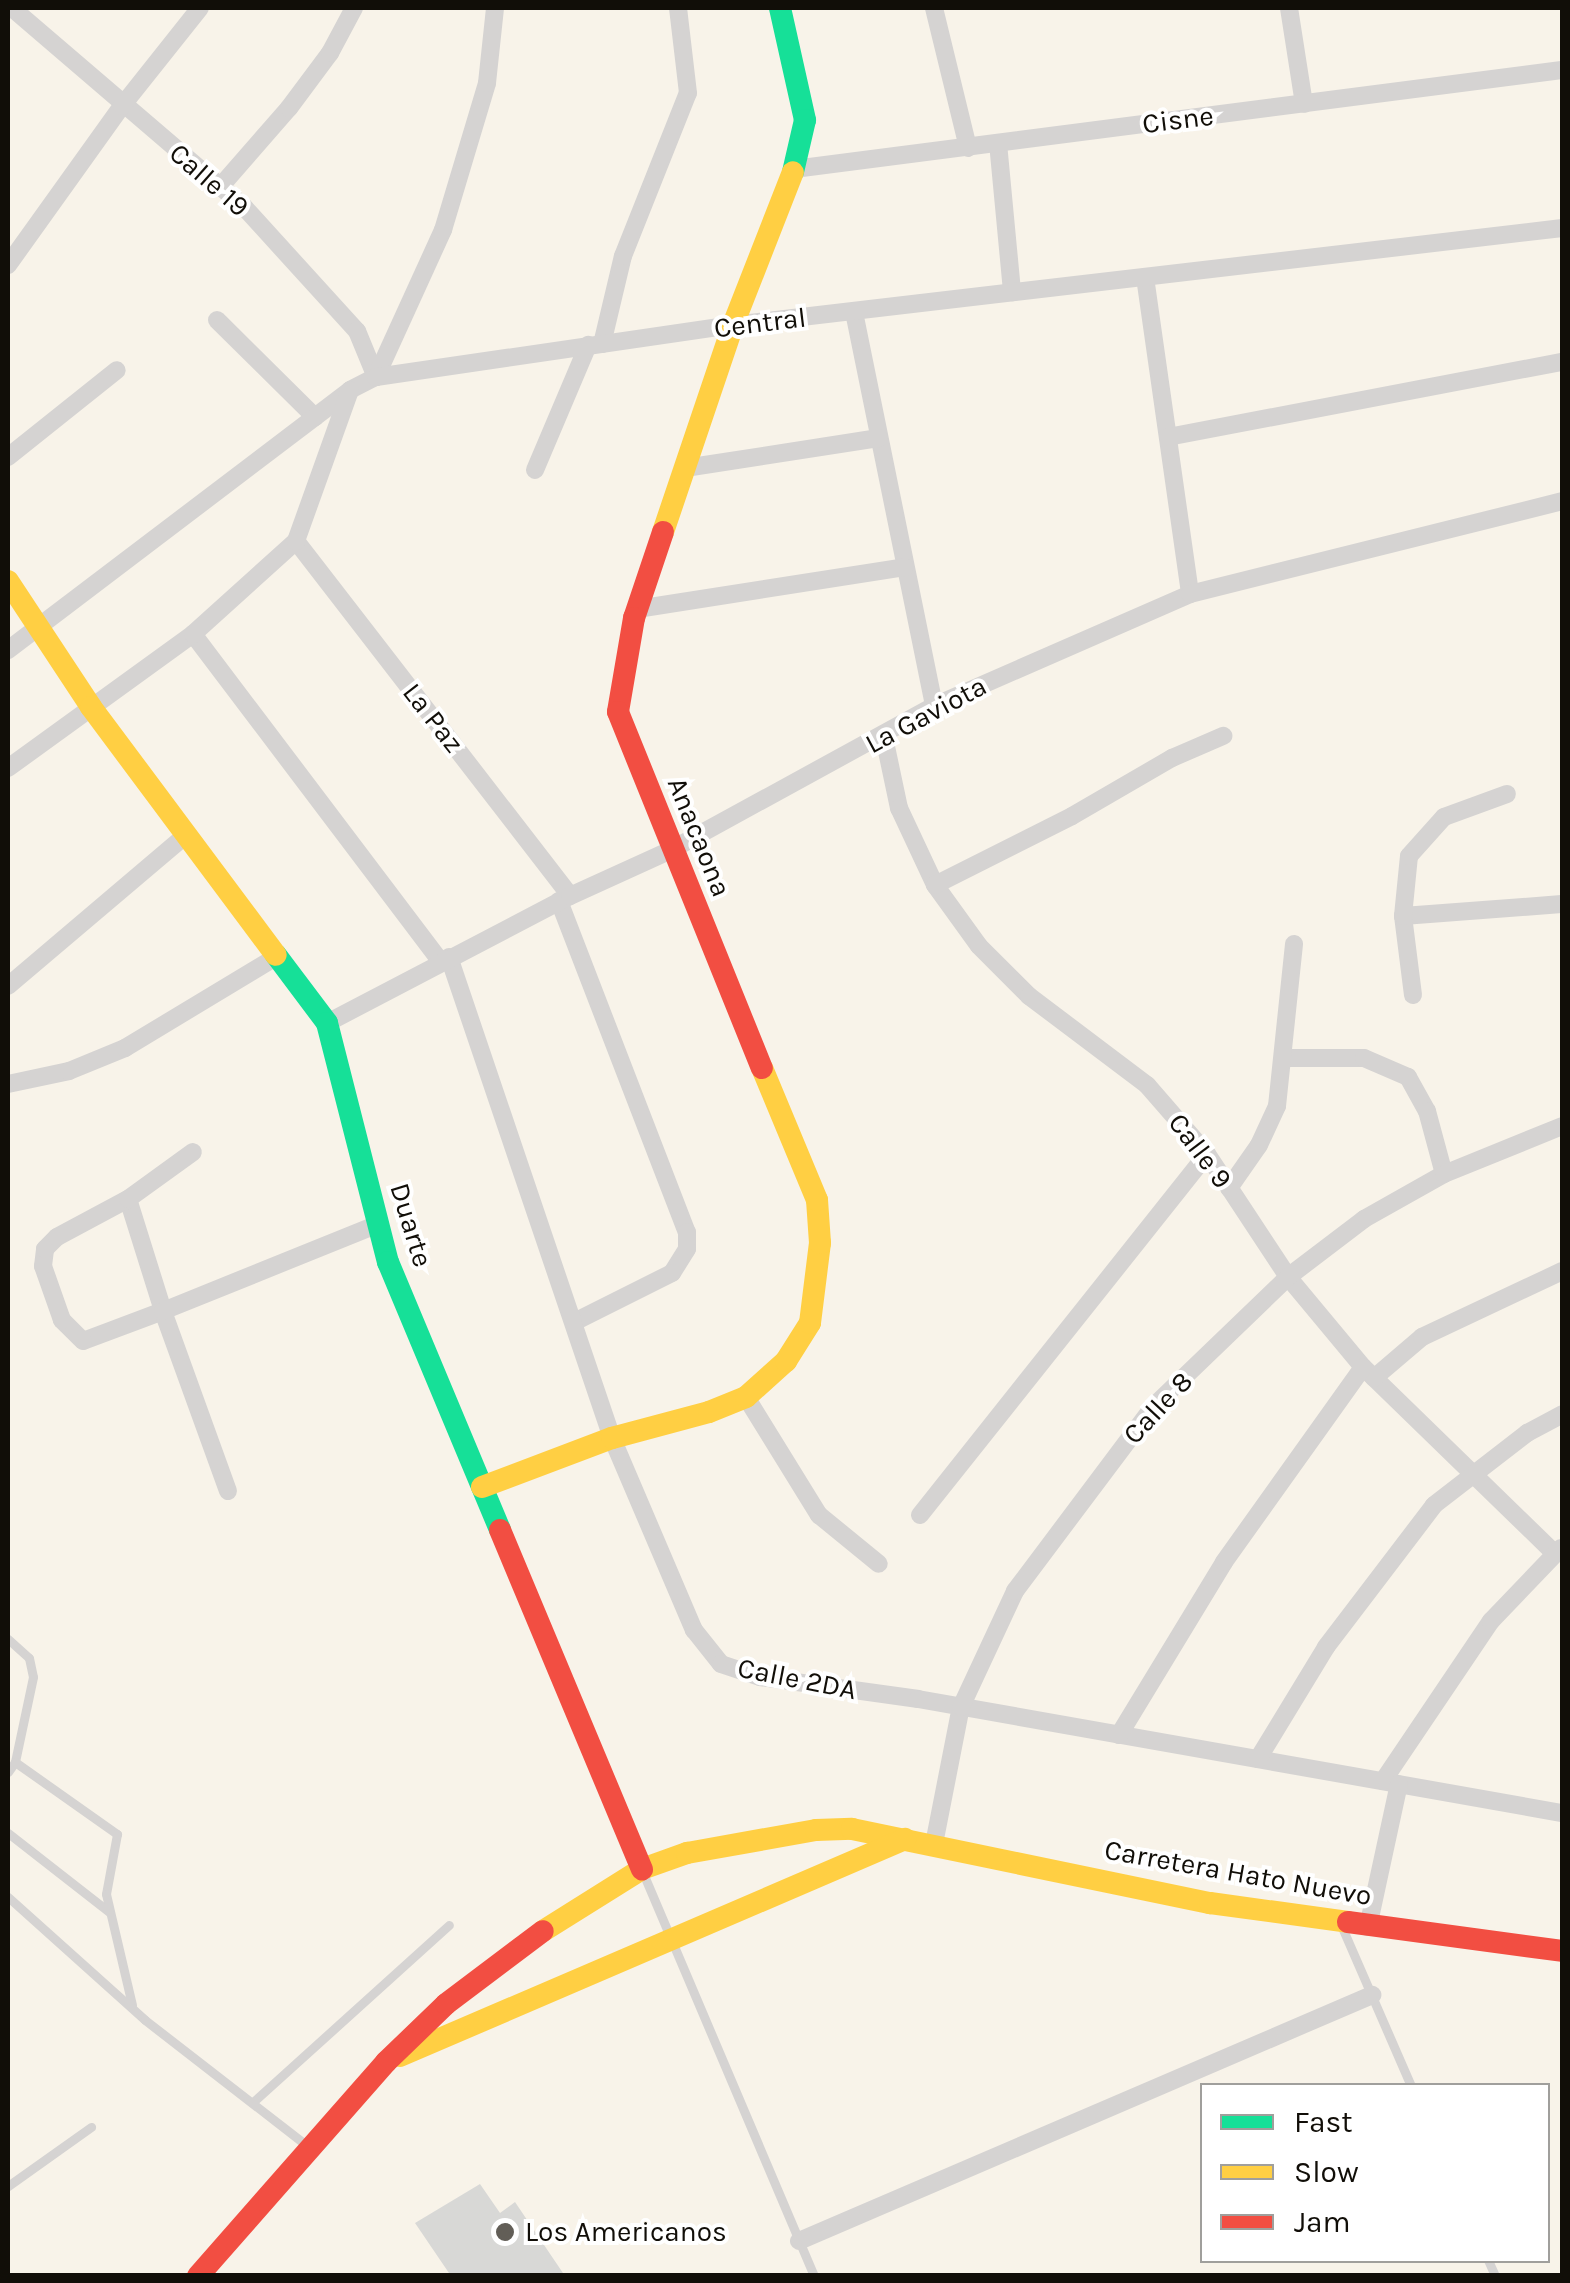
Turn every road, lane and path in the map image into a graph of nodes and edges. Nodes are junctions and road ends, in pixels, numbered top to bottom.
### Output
1 (12, 8) edge
2 (200, 8) edge
3 (354, 8) edge
4 (495, 8) edge
5 (678, 8) edge
6 (780, 8) edge
7 (934, 8) edge
8 (1288, 8) edge
9 (1562, 70) edge
10 (1304, 104) junction
11 (122, 106) junction
12 (998, 143) junction
13 (968, 148) junction
14 (794, 169) junction
15 (220, 187) junction
16 (1562, 228) edge
17 (8, 266) edge
18 (1146, 277) junction
19 (1012, 292) junction
20 (854, 312) junction
21 (218, 320) dead end
22 (733, 325) junction
23 (595, 344) junction
24 (1562, 362) edge
25 (117, 370) dead end
26 (376, 376) junction
27 (350, 390) junction
28 (314, 416) junction
29 (1168, 437) junction
30 (879, 438) junction
31 (8, 457) edge
32 (684, 468) junction
33 (535, 470) dead end
34 (1562, 501) edge
35 (296, 541) junction
36 (906, 567) junction
37 (8, 581) edge
38 (1190, 594) junction
39 (637, 609) junction
40 (38, 626) junction
41 (193, 634) junction
42 (8, 650) edge
43 (934, 706) junction
44 (91, 707) junction
45 (884, 736) junction
46 (1223, 736) dead end
47 (8, 768) edge
48 (1507, 794) dead end
49 (185, 836) junction
50 (671, 850) junction
51 (935, 885) junction
52 (565, 899) junction
53 (1562, 904) edge
54 (1403, 916) junction
55 (1294, 944) dead end
56 (276, 957) junction
57 (445, 960) junction
58 (8, 986) edge
59 (1412, 995) dead end
60 (326, 1023) junction
61 (1283, 1058) junction
62 (8, 1084) edge
63 (1562, 1126) edge
64 (193, 1152) dead end
65 (1207, 1154) junction
66 (1444, 1174) junction
67 (1229, 1188) junction
68 (128, 1199) junction
69 (376, 1226) junction
70 (1562, 1270) edge
71 (1288, 1276) junction
72 (163, 1311) junction
73 (574, 1322) junction
74 (1368, 1372) junction
75 (746, 1397) junction
76 (1562, 1414) edge
77 (612, 1438) junction
78 (1474, 1474) junction
79 (482, 1487) junction
80 (228, 1491) dead end
81 (920, 1515) dead end
82 (1558, 1550) edge
83 (879, 1564) dead end
84 (8, 1639) edge
85 (961, 1707) junction
86 (1118, 1734) junction
87 (1258, 1759) junction
88 (15, 1762) junction
89 (8, 1772) edge
90 (1391, 1782) junction
91 (1562, 1812) edge
92 (8, 1833) edge
93 (905, 1838) junction
94 (934, 1844) junction
95 (642, 1869) junction
96 (8, 1897) edge
97 (109, 1912) junction
98 (1340, 1923) junction
99 (449, 1925) dead end
100 (1368, 1927) junction
101 (672, 1940) junction
102 (1562, 1951) edge
103 (1372, 1995) junction
104 (133, 2008) junction
105 (386, 2062) junction
106 (1411, 2083) edge
107 (252, 2102) junction
108 (91, 2127) dead end
109 (311, 2148) junction
110 (8, 2186) edge
111 (799, 2241) junction
112 (198, 2276) edge
113 (814, 2276) edge

1 - 11 street, Calle 19
2 - 11 street
3 - 15 street
4 - 26 street
5 - 23 street
6 - 14 street, Anacaona
7 - 13 street
8 - 10 street
9 - 10 street, Cisne
10 - 12 street, Cisne
11 - 15 street, Calle 19
11 - 17 street
12 - 13 street, Cisne
12 - 19 street
13 - 14 street, Cisne
14 - 22 street, Anacaona
15 - 26 street, Calle 19
16 - 18 street, Central
18 - 19 street, Central
18 - 29 street
19 - 20 street, Central
20 - 22 street, Central
20 - 30 street
21 - 28 street
22 - 23 street, Central
22 - 32 street, Anacaona
23 - 26 street, Central
23 - 33 street
24 - 29 street
25 - 31 street
26 - 27 street, Central
27 - 28 street, Central
27 - 35 street
28 - 40 street, Central
29 - 38 street
30 - 32 street
30 - 36 street
32 - 39 street, Anacaona
34 - 38 street, La Gaviota
35 - 41 street
35 - 52 street, La Paz
36 - 39 street
36 - 43 street
37 - 40 street, Duarte
38 - 43 street, La Gaviota
39 - 50 street, Anacaona
40 - 42 street, Central
40 - 44 street, Duarte
41 - 44 street
41 - 57 street, Calle 2DA
43 - 45 street, La Gaviota
44 - 47 street
44 - 49 street, Duarte
45 - 50 street, La Gaviota
45 - 51 street, Calle 9
46 - 51 street
48 - 54 street
49 - 56 street, Duarte
49 - 58 street
50 - 52 street, La Gaviota
50 - 75 street, Anacaona
51 - 65 street, Calle 9
52 - 57 street, La Gaviota
52 - 73 street, La Paz
53 - 54 street
54 - 59 street
55 - 61 street
56 - 60 street, Duarte
56 - 62 street
57 - 60 street, La Gaviota
57 - 73 street, Calle 2DA
60 - 69 street, Duarte
61 - 66 street
61 - 67 street
63 - 66 street, Calle 8
64 - 68 street
65 - 67 street, Calle 9
65 - 81 street
66 - 71 street, Calle 8
67 - 71 street, Calle 9
68 - 72 street
68 - 72 street
69 - 72 street
69 - 79 street, Duarte
70 - 74 street
71 - 74 street, Calle 9
71 - 85 street, Calle 8
72 - 80 street
73 - 77 street, Calle 2DA
74 - 78 street, Calle 9
74 - 86 street
75 - 77 street, Anacaona
75 - 83 street
76 - 78 street
77 - 79 street, Anacaona
77 - 85 street, Calle 2DA
78 - 82 street, Calle 9
78 - 87 street
79 - 95 street, Duarte
82 - 90 street
84 - 88 lane
85 - 86 street, Calle 2DA
85 - 94 street, Calle 8
86 - 87 street, Calle 2DA
87 - 90 street, Calle 2DA
88 - 89 lane
88 - 97 lane
90 - 91 street, Calle 2DA
90 - 100 street
92 - 97 lane
93 - 94 street, Carretera Hato Nuevo
93 - 95 street, Carretera Hato Nuevo
93 - 101 street, Carretera Hato Nuevo
94 - 98 street, Carretera Hato Nuevo
95 - 101 lane, Duarte
95 - 105 street, Carretera Hato Nuevo
96 - 104 lane
97 - 104 lane
98 - 100 street, Carretera Hato Nuevo
98 - 103 lane
99 - 107 lane
100 - 102 street, Carretera Hato Nuevo
101 - 105 street, Carretera Hato Nuevo
101 - 111 lane, Duarte
103 - 106 lane
103 - 111 street
104 - 107 lane
105 - 109 street, Carretera Hato Nuevo
107 - 109 lane
108 - 110 lane
109 - 112 street, Carretera Hato Nuevo
111 - 113 lane, Duarte

